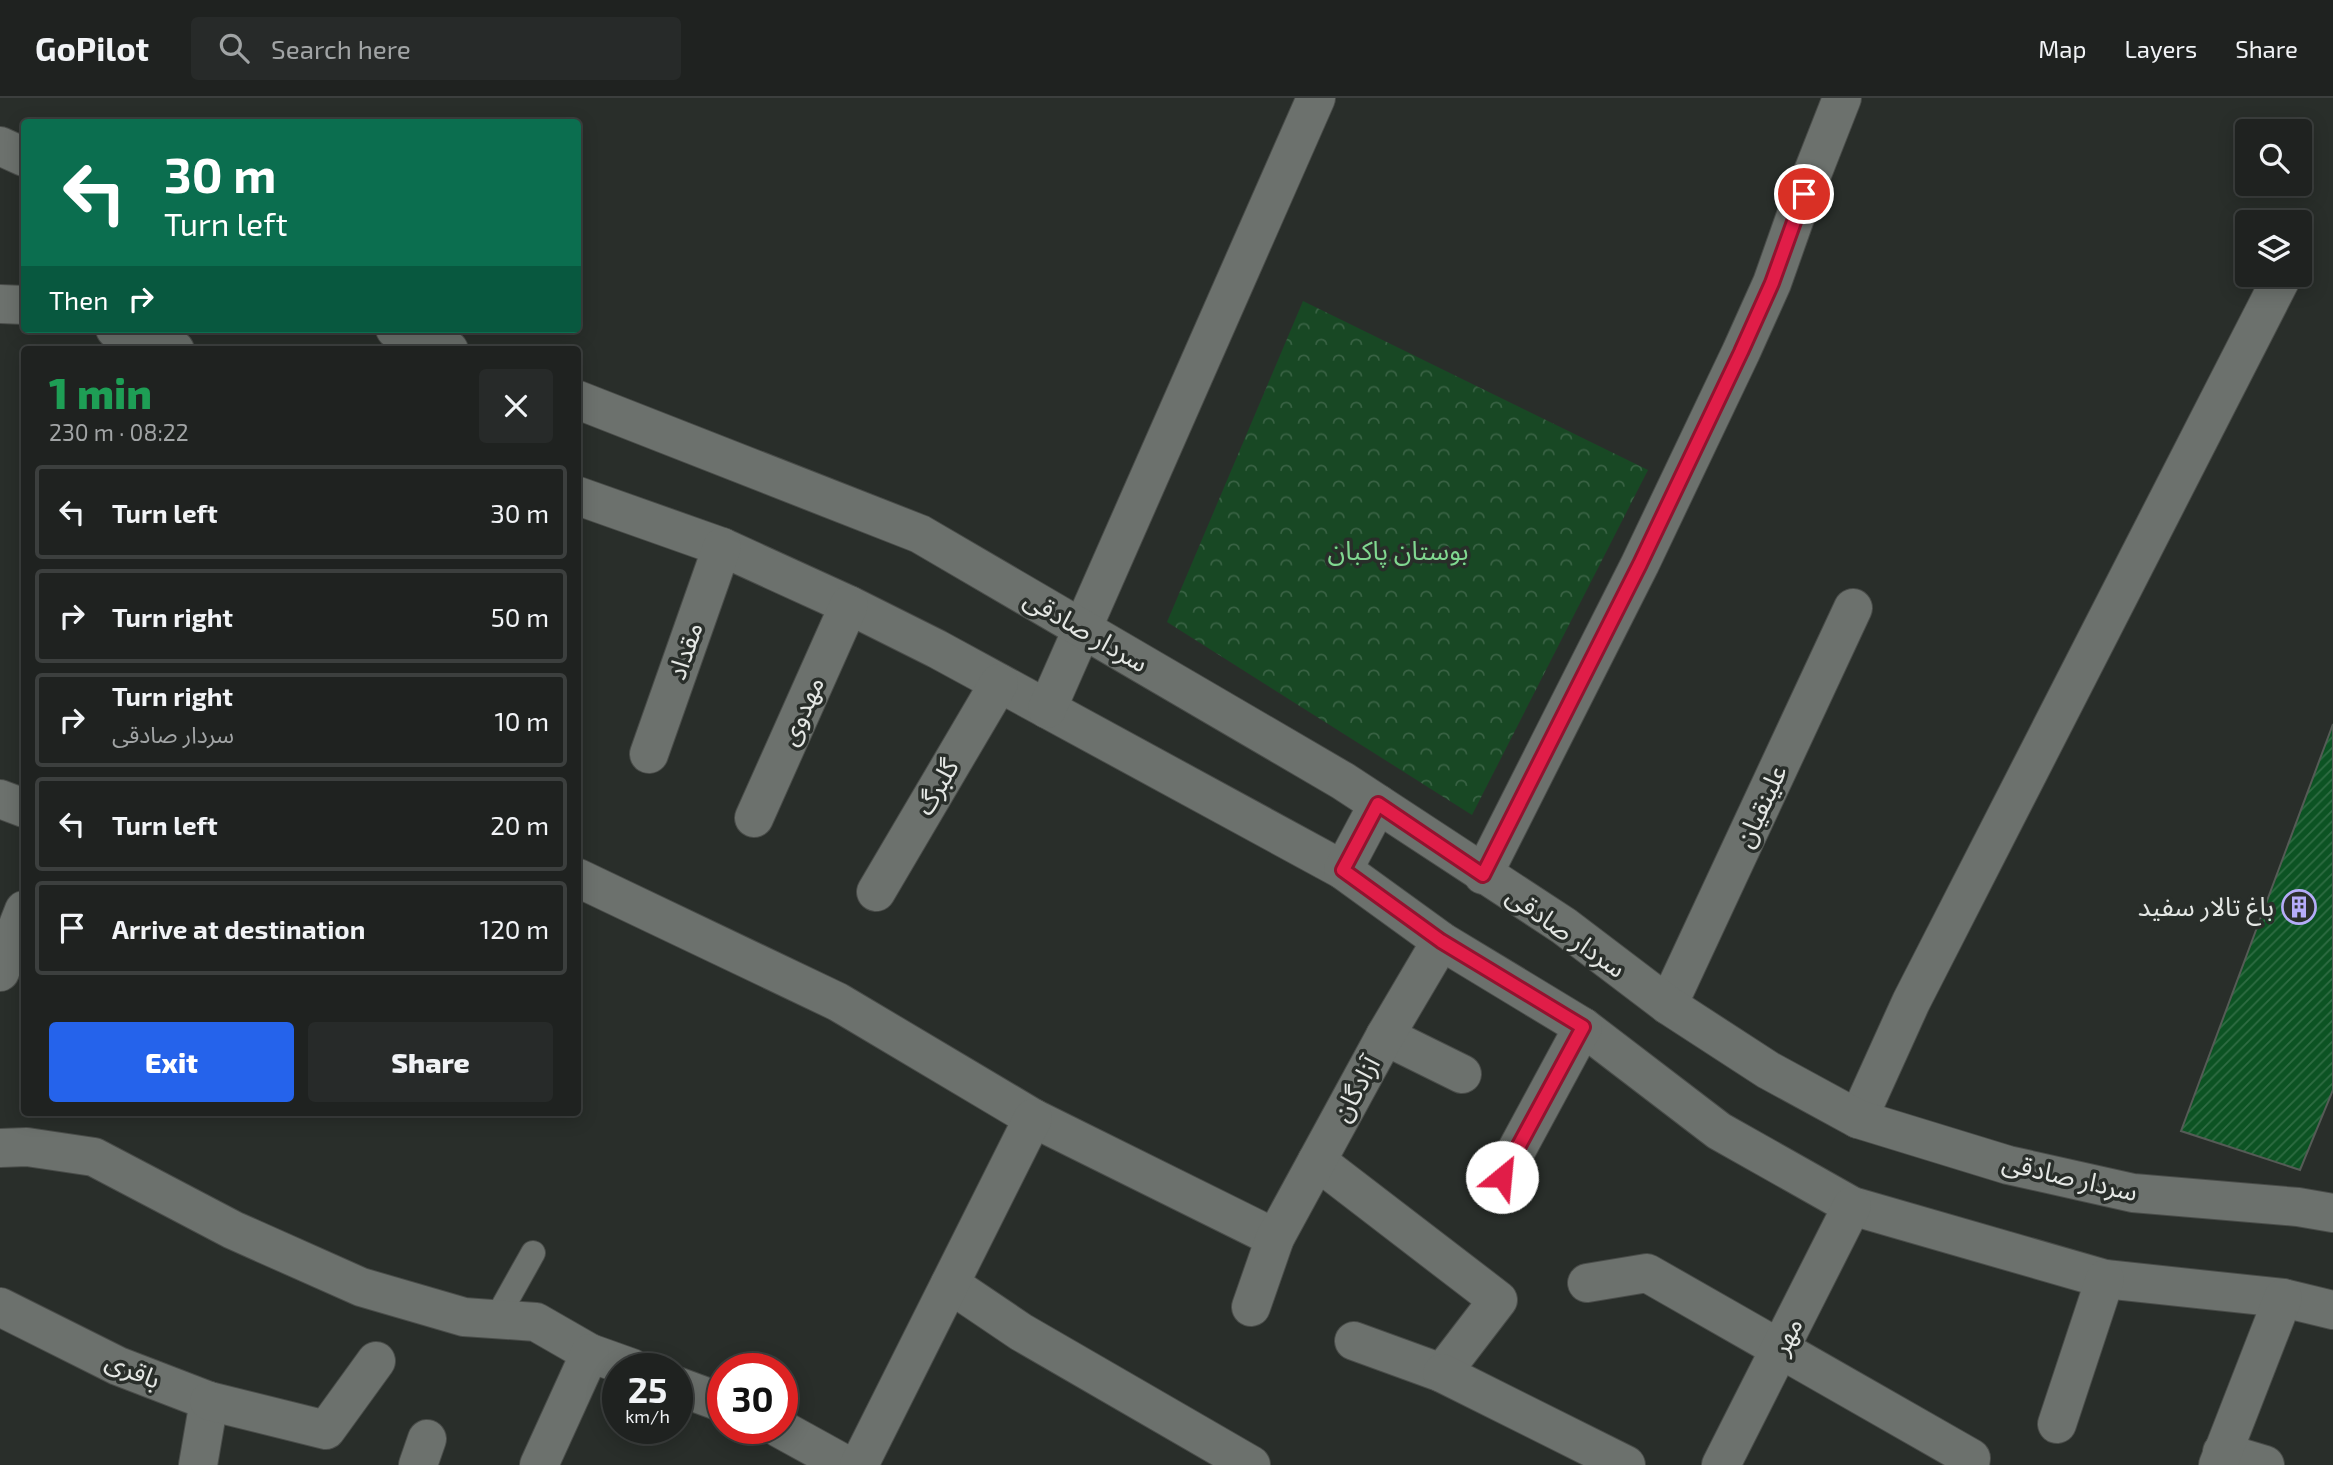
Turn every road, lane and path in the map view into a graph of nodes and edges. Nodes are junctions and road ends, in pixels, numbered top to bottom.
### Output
1 (1315, 98) edge
2 (1842, 98) edge
3 (0, 146) edge
4 (21, 156) edge
5 (2277, 287) edge
6 (0, 304) edge
7 (21, 306) edge
8 (127, 333) edge
9 (405, 333) edge
10 (165, 346) edge
11 (439, 346) edge
12 (581, 401) edge
13 (581, 503) edge
14 (722, 547) junction
15 (849, 605) junction
16 (1853, 608) dead end
17 (1082, 628) junction
18 (999, 683) junction
19 (1047, 709) junction
20 (649, 754) dead end
21 (0, 799) edge
22 (1378, 804) junction
23 (21, 807) edge
24 (754, 818) dead end
25 (1343, 870) junction
26 (1483, 875) junction
27 (581, 879) edge
28 (876, 892) dead end
29 (21, 918) edge
30 (1441, 941) junction
31 (0, 972) edge
32 (1668, 1005) junction
33 (1583, 1027) junction
34 (1385, 1036) junction
35 (1462, 1074) dead end
36 (1032, 1118) junction
37 (1858, 1119) junction
38 (0, 1148) edge
39 (1317, 1161) junction
40 (1502, 1177) dead end
41 (1852, 1206) junction
42 (2333, 1213) edge
43 (1275, 1238) junction
44 (533, 1253) dead end
45 (2105, 1279) junction
46 (1587, 1283) dead end
47 (950, 1284) junction
48 (2283, 1298) junction
49 (0, 1307) edge
50 (1251, 1307) dead end
51 (2333, 1310) edge
52 (496, 1319) junction
53 (1354, 1341) dead end
54 (1781, 1349) junction
55 (590, 1353) junction
56 (602, 1357) edge
57 (376, 1361) dead end
58 (1442, 1373) junction
59 (209, 1401) junction
60 (2057, 1424) dead end
61 (798, 1438) edge
62 (2220, 1458) edge
63 (198, 1465) edge
64 (539, 1465) edge
65 (846, 1465) edge
66 (859, 1465) edge
67 (1251, 1465) edge
68 (1626, 1465) edge
69 (1721, 1465) edge
70 (1970, 1465) edge
71 (2265, 1465) edge

1 - 17 street
2 - 26 street
3 - 4 street
5 - 37 street
6 - 7 street
8 - 10 street
9 - 11 street
12 - 17 street, سردار صادقی
13 - 14 street
14 - 15 street
14 - 20 street, مقداد
15 - 18 street
15 - 24 street, مهدوی
16 - 32 street, علینقیان
17 - 19 street
17 - 22 street, سردار صادقی
18 - 19 street
18 - 28 street, گلبرگ
19 - 25 street
21 - 23 street
22 - 25 street
22 - 26 street, سردار صادقی
25 - 30 street
26 - 32 street, سردار صادقی
27 - 36 street
29 - 31 street
30 - 33 street
30 - 34 street, آزادگان
32 - 37 street, سردار صادقی
33 - 40 street
33 - 41 street
34 - 35 street
34 - 39 street, آزادگان
36 - 43 street
36 - 47 street
37 - 42 street, سردار صادقی
38 - 52 street
39 - 43 street, آزادگان
39 - 58 street
41 - 45 street
41 - 54 street, مهر
43 - 50 street, آزادگان
44 - 52 lane
45 - 48 street
45 - 60 street
46 - 54 street
47 - 66 street
47 - 67 street
48 - 51 street
48 - 62 street
49 - 59 street, باقری
52 - 55 street
53 - 58 street
54 - 69 street, مهر
54 - 70 street
55 - 56 street
55 - 64 street
57 - 59 street, باقری
58 - 68 street
59 - 63 street
61 - 65 street
62 - 71 street

